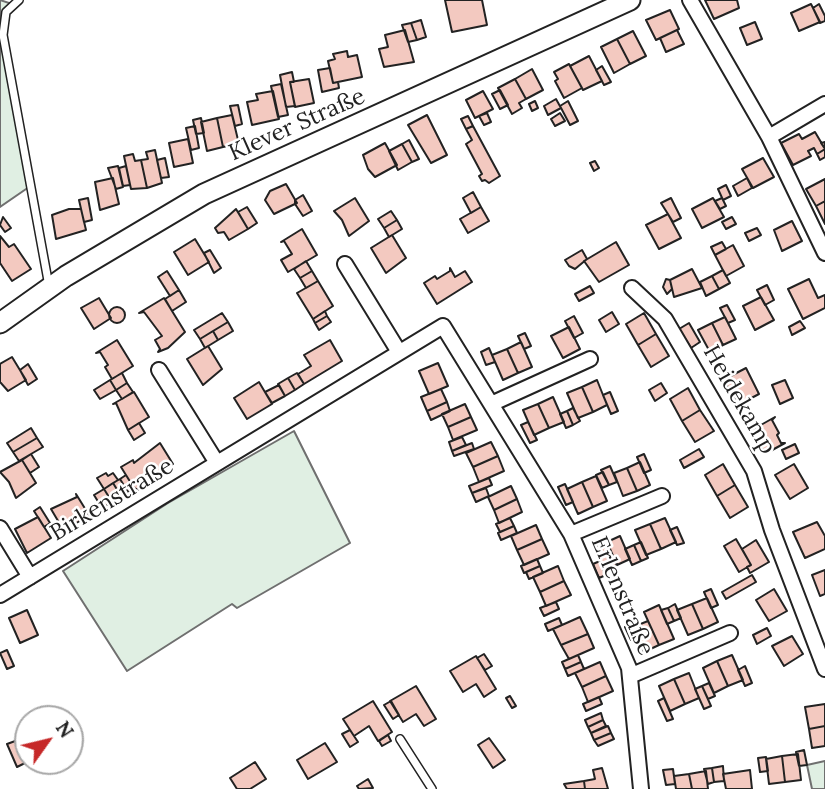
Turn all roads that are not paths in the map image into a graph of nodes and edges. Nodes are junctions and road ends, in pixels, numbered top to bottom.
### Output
1 (19, 0) edge
2 (690, 0) edge
3 (624, 1) edge
4 (825, 104) edge
5 (769, 137) junction
6 (825, 253) edge
7 (345, 264) dead end
8 (49, 288) junction
9 (632, 288) dead end
10 (0, 323) edge
11 (443, 326) joint
12 (398, 352) junction
13 (590, 359) dead end
14 (159, 370) dead end
15 (491, 404) junction
16 (217, 463) junction
17 (662, 496) dead end
18 (0, 528) edge
19 (571, 534) junction
20 (30, 576) junction
21 (0, 595) edge
22 (730, 633) dead end
23 (825, 669) edge
24 (630, 676) junction
25 (400, 739) dead end
26 (432, 789) edge
27 (641, 789) edge

1 - 8 lane
2 - 5 street
3 - 8 street, Klever Straße
4 - 5 street
5 - 6 street
7 - 12 street
8 - 10 street, Klever Straße
9 - 23 street, Heidekamp
11 - 12 street, Birkenstraße
11 - 15 street, Erlenstraße
12 - 16 street, Birkenstraße
13 - 15 street
14 - 16 street
15 - 19 street, Erlenstraße
16 - 20 street, Birkenstraße
17 - 19 street, Erlenstraße
18 - 20 street
19 - 24 street, Erlenstraße
20 - 21 street, Birkenstraße
22 - 24 street, Erlenstraße
24 - 27 street, Erlenstraße
25 - 26 lane

